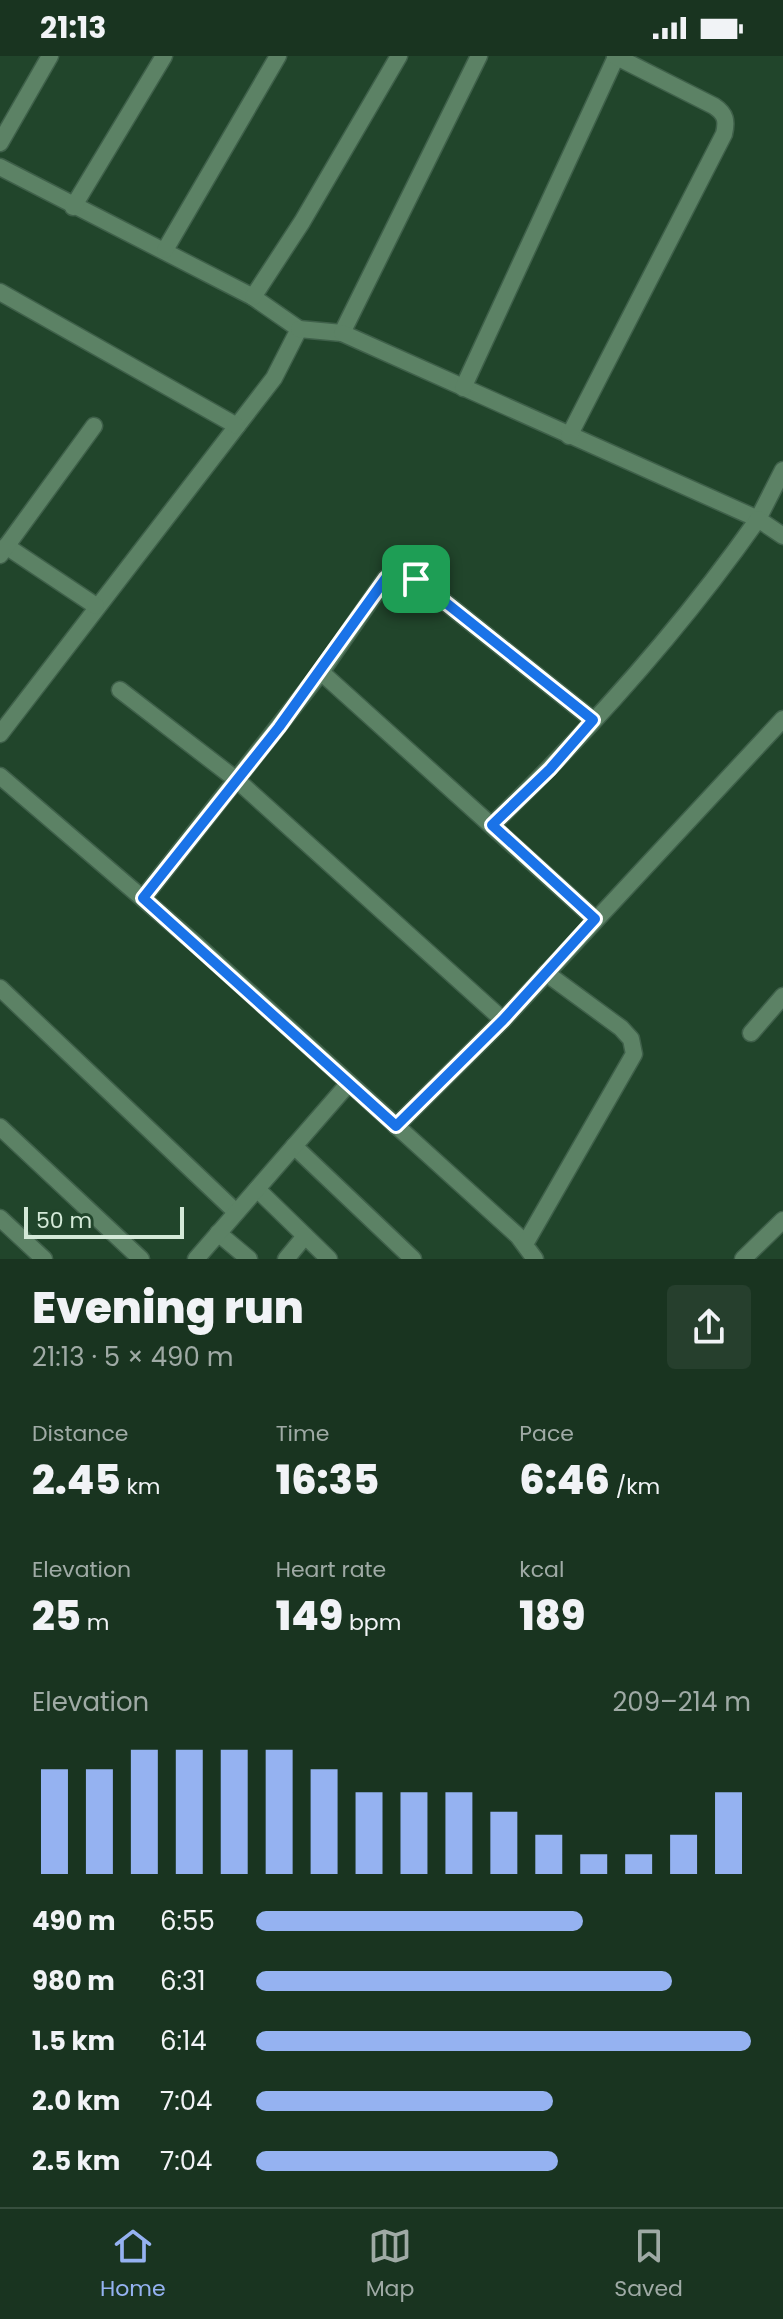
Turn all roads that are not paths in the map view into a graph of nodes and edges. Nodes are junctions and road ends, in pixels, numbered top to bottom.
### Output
1 (50, 56) edge
2 (164, 56) edge
3 (278, 56) edge
4 (399, 56) edge
5 (479, 56) edge
6 (616, 56) edge
7 (0, 143) edge
8 (0, 167) edge
9 (73, 207) junction
10 (165, 250) junction
11 (0, 292) edge
12 (253, 297) junction
13 (299, 329) junction
14 (342, 333) junction
15 (463, 388) junction
16 (94, 426) dead end
17 (237, 426) junction
18 (569, 436) junction
19 (783, 470) edge
20 (758, 519) junction
21 (783, 536) edge
22 (3, 550) edge
23 (96, 606) junction
24 (321, 672) junction
25 (120, 690) dead end
26 (783, 719) edge
27 (593, 720) junction
28 (0, 734) edge
29 (0, 776) edge
30 (238, 781) junction
31 (492, 825) junction
32 (143, 898) junction
33 (595, 919) junction
34 (546, 973) junction
35 (0, 988) edge
36 (783, 996) edge
37 (503, 1020) junction
38 (751, 1033) dead end
39 (349, 1083) junction
40 (396, 1126) junction
41 (0, 1127) edge
42 (294, 1146) junction
43 (257, 1189) junction
44 (236, 1212) junction
45 (0, 1218) edge
46 (783, 1220) edge
47 (218, 1233) junction
48 (305, 1236) junction
49 (525, 1244) junction
50 (44, 1259) edge
51 (141, 1259) edge
52 (196, 1259) edge
53 (249, 1259) edge
54 (286, 1259) edge
55 (329, 1259) edge
56 (413, 1259) edge
57 (535, 1259) edge
58 (743, 1259) edge

1 - 7 street
2 - 9 street
3 - 10 street
4 - 12 street
5 - 14 street
6 - 15 street
6 - 18 street
8 - 9 street
9 - 10 street
10 - 12 street
11 - 17 street
12 - 13 street
13 - 14 street
13 - 17 street
14 - 15 street
15 - 18 street
16 - 22 street
17 - 23 street
18 - 20 street
19 - 20 street
20 - 21 street
20 - 27 street
22 - 23 street
23 - 28 street
24 - 27 street
24 - 30 street
24 - 31 street
25 - 30 street
26 - 33 street
27 - 31 street
29 - 32 street
30 - 32 street
30 - 37 street
31 - 33 street
32 - 39 street
33 - 34 street
34 - 37 street
34 - 49 street
35 - 44 street
36 - 38 street
37 - 40 street
39 - 40 street
39 - 42 street
40 - 49 street
41 - 51 street
42 - 43 street
42 - 56 street
43 - 44 street
43 - 48 street
44 - 47 street
45 - 50 street
46 - 58 street
47 - 52 street
47 - 53 street
48 - 54 street
48 - 55 street
49 - 57 street

